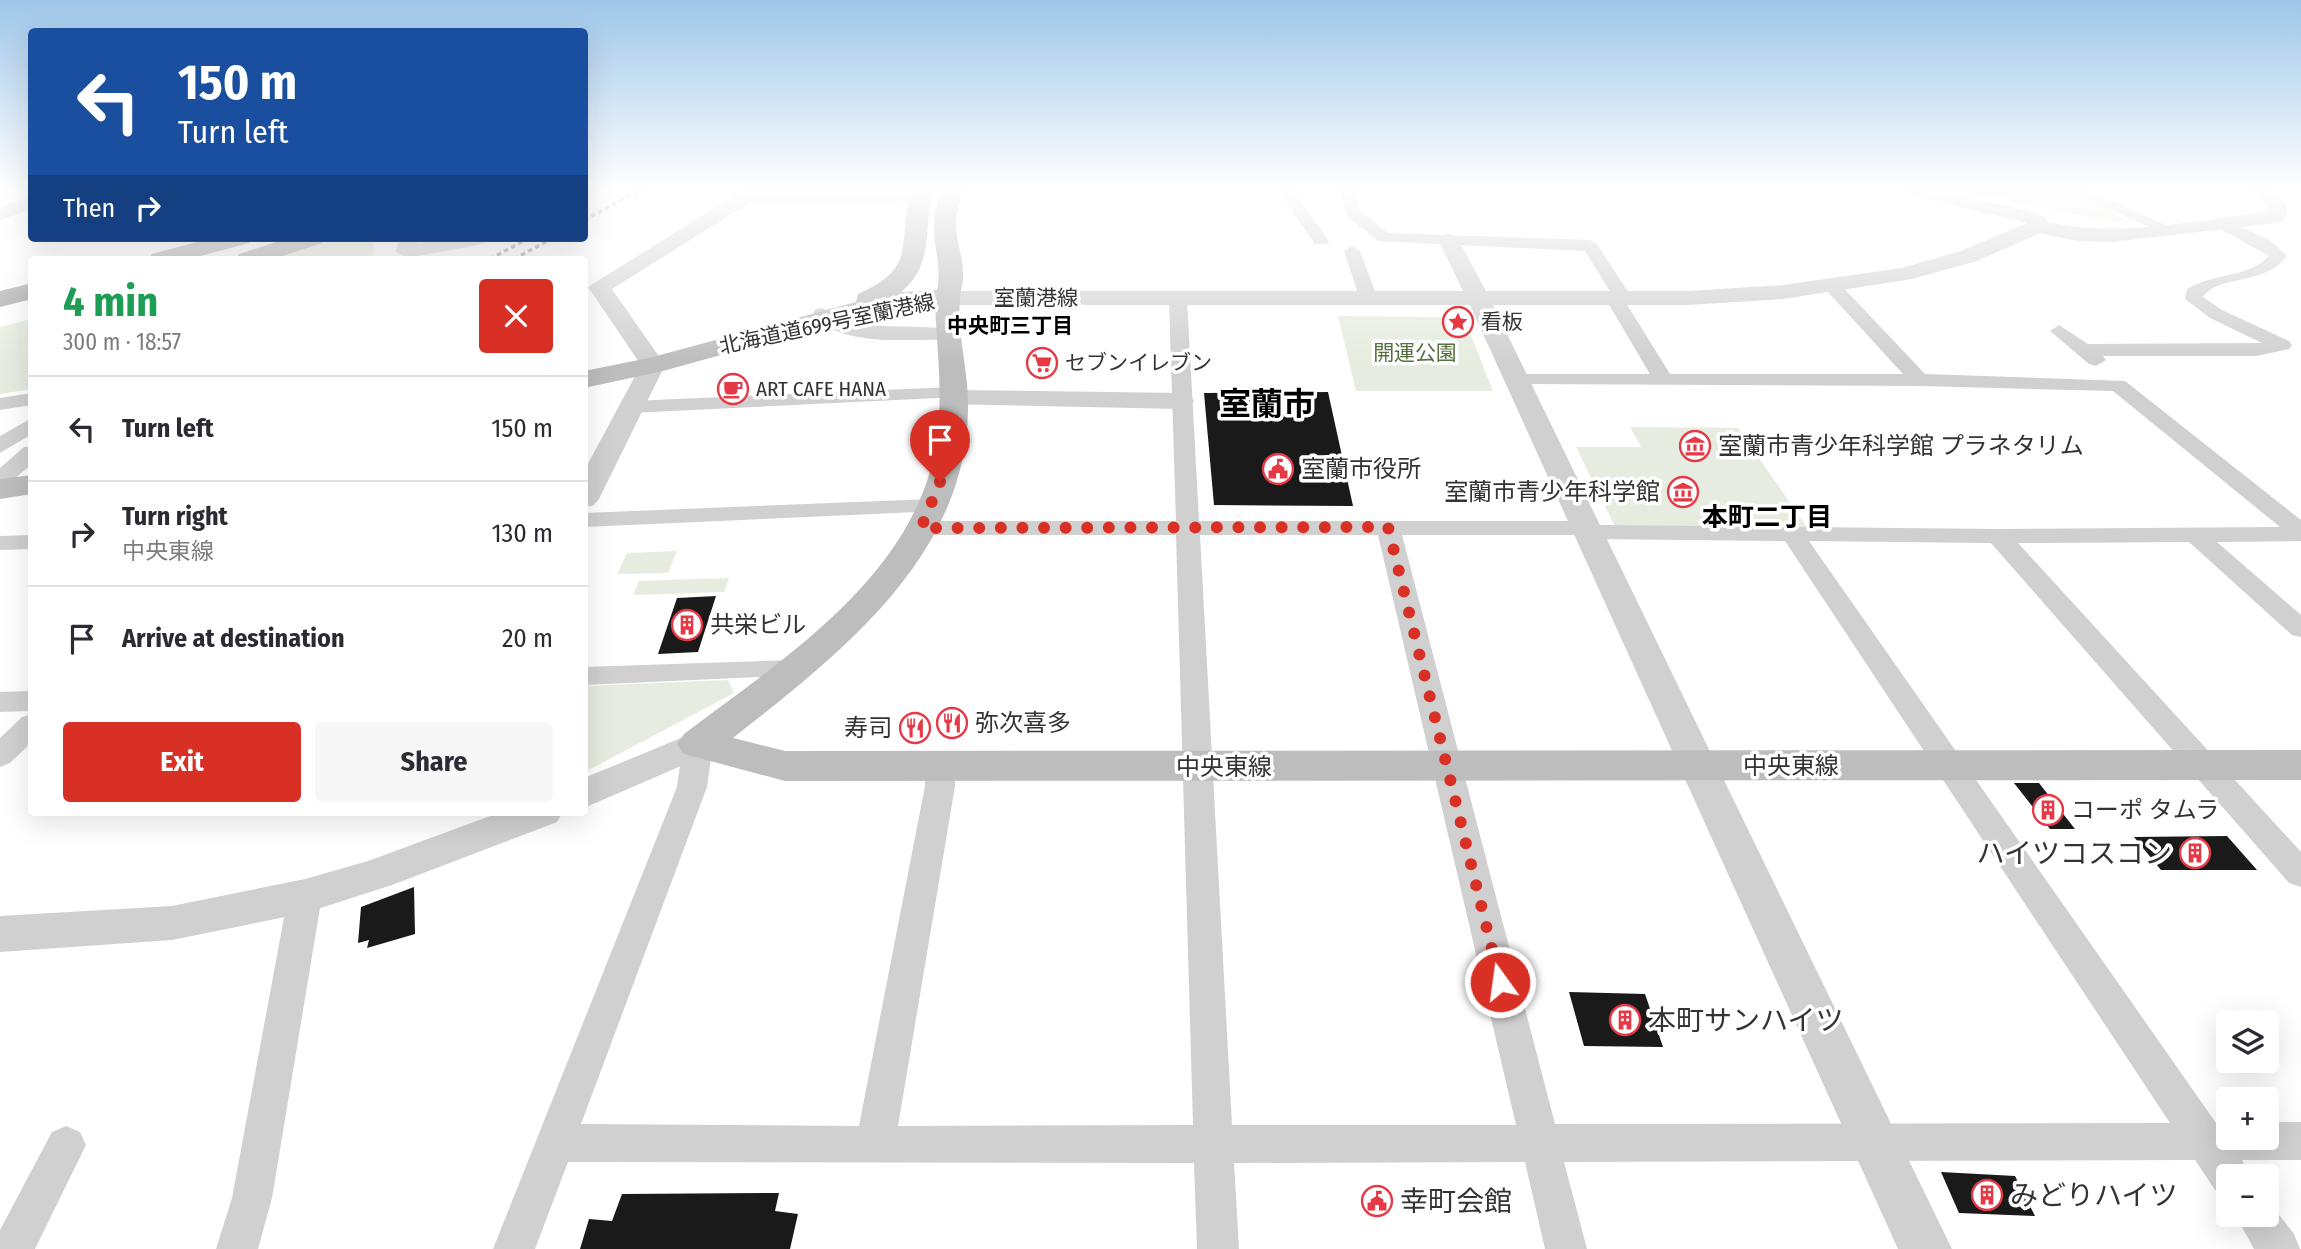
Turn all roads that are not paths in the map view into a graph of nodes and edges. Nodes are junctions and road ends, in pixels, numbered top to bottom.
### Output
1 (206, 247) edge
2 (284, 247) edge
3 (432, 247) edge
4 (664, 247) edge
5 (916, 247) edge
6 (949, 247) edge
7 (1452, 247) edge
8 (1589, 247) edge
9 (1989, 247) edge
10 (2268, 247) edge
11 (1352, 251) dead end
12 (406, 252) edge
13 (916, 253) junction
14 (173, 256) edge
15 (257, 256) edge
16 (1832, 286) junction
17 (28, 292) edge
18 (947, 298) junction
19 (1619, 298) junction
20 (0, 299) edge
21 (1178, 299) junction
22 (1369, 299) junction
23 (1478, 299) junction
24 (28, 316) edge
25 (827, 318) junction
26 (0, 322) edge
27 (2059, 331) dead end
28 (949, 334) junction
29 (2083, 351) junction
30 (653, 365) junction
31 (588, 379) edge
32 (1519, 380) junction
33 (1919, 380) junction
34 (1664, 381) junction
35 (2017, 383) junction
36 (953, 396) junction
37 (28, 399) edge
38 (1181, 401) junction
39 (0, 404) edge
40 (631, 407) junction
41 (28, 427) edge
42 (0, 446) edge
43 (28, 455) edge
44 (0, 479) edge
45 (28, 485) edge
46 (0, 489) edge
47 (588, 491) edge
48 (926, 517) junction
49 (588, 520) edge
50 (1186, 527) junction
51 (1388, 527) junction
52 (1590, 530) junction
53 (2301, 533) edge
54 (1793, 535) junction
55 (2195, 535) junction
56 (1998, 536) junction
57 (28, 542) edge
58 (0, 543) edge
59 (2301, 629) edge
60 (793, 669) junction
61 (588, 676) edge
62 (28, 701) edge
63 (0, 702) edge
64 (28, 728) edge
65 (698, 744) junction
66 (0, 756) edge
67 (2301, 765) edge
68 (1447, 766) junction
69 (1698, 766) junction
70 (1951, 766) junction
71 (940, 767) junction
72 (2202, 767) junction
73 (1195, 768) junction
74 (588, 792) edge
75 (526, 816) edge
76 (2301, 874) edge
77 (305, 896) junction
78 (2, 936) edge
79 (2206, 1141) junction
80 (2301, 1141) edge
81 (1876, 1142) junction
82 (557, 1143) junction
83 (1540, 1143) junction
84 (1214, 1145) junction
85 (66, 1146) dead end
86 (875, 1146) junction
87 (2221, 1164) edge
88 (2264, 1227) edge
89 (13, 1249) edge
90 (237, 1249) edge
91 (514, 1249) edge
92 (1218, 1249) edge
93 (1566, 1249) edge
94 (1926, 1249) edge
95 (2279, 1249) edge

1 - 14 highway
2 - 15 highway
3 - 12 street
4 - 30 street
5 - 13 main road, 北海道道699号室蘭港線
6 - 18 main road, 北海道道699号室蘭港線
7 - 23 street
8 - 19 street
9 - 16 street, 室蘭港線
10 - 29 street
11 - 22 street
13 - 18 main road, 北海道道699号室蘭港線
13 - 25 main road, 北海道道699号室蘭港線
16 - 19 street, 室蘭港線
16 - 33 street
17 - 20 highway
18 - 21 street, 室蘭港線
18 - 25 main road, 北海道道699号室蘭港線
18 - 28 main road
19 - 23 street, 室蘭港線
19 - 34 street
21 - 22 street, 室蘭港線
21 - 38 street
22 - 23 street, 室蘭港線
23 - 32 street
24 - 26 highway
25 - 28 street
25 - 30 main road, 北海道道699号室蘭港線
27 - 29 street
28 - 36 main road
29 - 35 street
30 - 31 main road, 北海道道699号室蘭港線
30 - 40 street
32 - 34 street
32 - 52 street
33 - 34 street
33 - 35 street
35 - 53 street
36 - 38 street
36 - 40 street
36 - 48 main road
37 - 39 street
38 - 50 street
40 - 47 street
41 - 42 street
43 - 44 street
45 - 46 main road
48 - 49 street
48 - 50 street
48 - 60 main road
50 - 51 street
50 - 73 street
51 - 52 street
51 - 68 street
52 - 54 street
52 - 69 street
53 - 55 street
54 - 56 street
54 - 70 street
55 - 56 street
55 - 59 street
56 - 72 street
57 - 58 street
60 - 61 street
60 - 65 main road
62 - 63 street
64 - 66 street
65 - 71 main road, 中央東線
65 - 74 street
65 - 82 street
67 - 72 main road, 中央東線
68 - 69 main road, 中央東線
68 - 73 main road, 中央東線
68 - 83 street
69 - 70 main road, 中央東線
69 - 81 street
70 - 72 main road, 中央東線
70 - 79 street
71 - 73 main road, 中央東線
71 - 86 street
72 - 76 street
73 - 84 street
75 - 77 street
77 - 78 street
77 - 90 street
79 - 80 street
79 - 81 street
79 - 87 street
81 - 83 street
81 - 94 street
82 - 86 street
82 - 91 street
83 - 84 street
83 - 93 street
84 - 86 street
84 - 92 street
85 - 89 street
88 - 95 street

